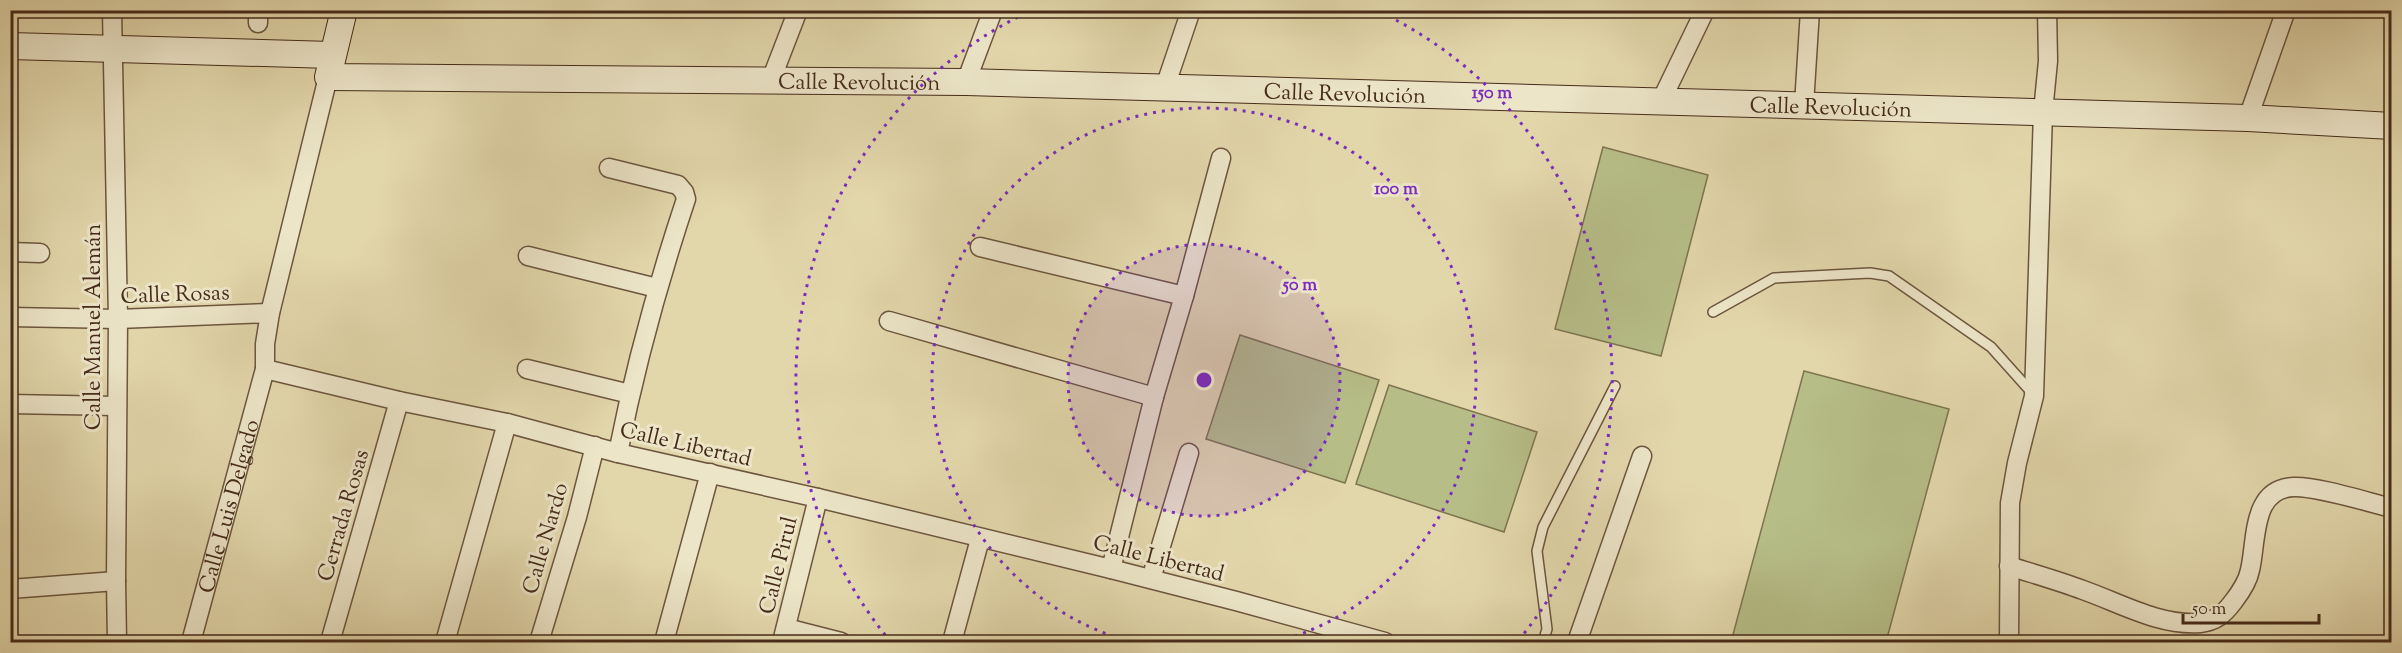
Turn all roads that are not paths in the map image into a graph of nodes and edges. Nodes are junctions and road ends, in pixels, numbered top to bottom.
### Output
1 (112, 10) edge
2 (344, 10) edge
3 (798, 10) edge
4 (993, 10) edge
5 (1191, 10) edge
6 (1705, 10) edge
7 (1810, 10) edge
8 (2047, 10) edge
9 (2286, 10) edge
10 (10, 46) edge
11 (111, 48) junction
12 (330, 66) junction
13 (771, 80) junction
14 (966, 82) junction
15 (1165, 87) junction
16 (1661, 101) junction
17 (1804, 105) junction
18 (2043, 112) junction
19 (2248, 118) junction
20 (2391, 126) edge
21 (1221, 158) dead end
22 (609, 168) dead end
23 (980, 247) dead end
24 (10, 252) edge
25 (40, 253) dead end
26 (528, 256) dead end
27 (657, 288) junction
28 (1184, 296) junction
29 (1713, 312) dead end
30 (270, 313) junction
31 (10, 317) edge
32 (118, 319) junction
33 (889, 321) dead end
34 (265, 369) junction
35 (527, 369) dead end
36 (1615, 386) dead end
37 (630, 394) junction
38 (2034, 396) junction
39 (1154, 397) junction
40 (399, 401) junction
41 (10, 404) edge
42 (116, 406) junction
43 (507, 423) junction
44 (595, 446) junction
45 (618, 453) junction
46 (1189, 453) dead end
47 (1642, 456) dead end
48 (710, 473) junction
49 (818, 498) junction
50 (2391, 508) edge
51 (980, 538) junction
52 (2009, 566) junction
53 (1111, 569) junction
54 (1151, 579) junction
55 (116, 581) junction
56 (10, 589) edge
57 (784, 635) edge
58 (117, 642) edge
59 (191, 642) edge
60 (330, 642) edge
61 (445, 642) edge
62 (539, 642) edge
63 (664, 642) edge
64 (841, 642) edge
65 (952, 642) edge
66 (1384, 642) edge
67 (1544, 642) edge
68 (1577, 642) edge
69 (2009, 642) edge

1 - 11 street, Calle Manuel Alemán
2 - 12 street
3 - 13 street
4 - 14 street
5 - 15 street
6 - 16 street
7 - 17 street
8 - 18 street
9 - 19 street
10 - 11 street, Calle Revolución
11 - 12 street, Calle Revolución
11 - 32 street, Calle Manuel Alemán
12 - 13 street, Calle Revolución
12 - 30 street
13 - 14 street, Calle Revolución
14 - 15 street, Calle Revolución
15 - 16 street, Calle Revolución
16 - 17 street, Calle Revolución
17 - 18 street, Calle Revolución
18 - 19 street, Calle Revolución
18 - 38 street
19 - 20 street, Calle Revolución
21 - 28 street
22 - 27 street
23 - 28 street
24 - 25 street
26 - 27 street
27 - 37 street
28 - 39 street
29 - 38 lane
30 - 32 street, Calle Rosas
30 - 34 street
31 - 32 street, Calle Rosas
32 - 42 street, Calle Manuel Alemán
33 - 39 street
34 - 40 street, Calle Libertad
34 - 59 street, Calle Luis Delgado
35 - 37 street
36 - 67 lane
37 - 45 street
38 - 52 street
39 - 53 street
40 - 43 street, Calle Libertad
40 - 60 street, Cerrada Rosas
41 - 42 street
42 - 55 street, Calle Manuel Alemán
43 - 44 street, Calle Libertad
43 - 61 street
44 - 45 street, Calle Libertad
44 - 62 street, Calle Nardo
45 - 48 street, Calle Libertad
46 - 54 street
47 - 68 street
48 - 49 street, Calle Libertad
48 - 63 street
49 - 51 street, Calle Libertad
49 - 57 street, Calle Pirul
50 - 52 street
51 - 53 street, Calle Libertad
51 - 65 street
52 - 69 street
53 - 54 street, Calle Libertad
54 - 66 street, Calle Libertad
55 - 56 street
55 - 58 street, Calle Manuel Alemán
57 - 64 street

